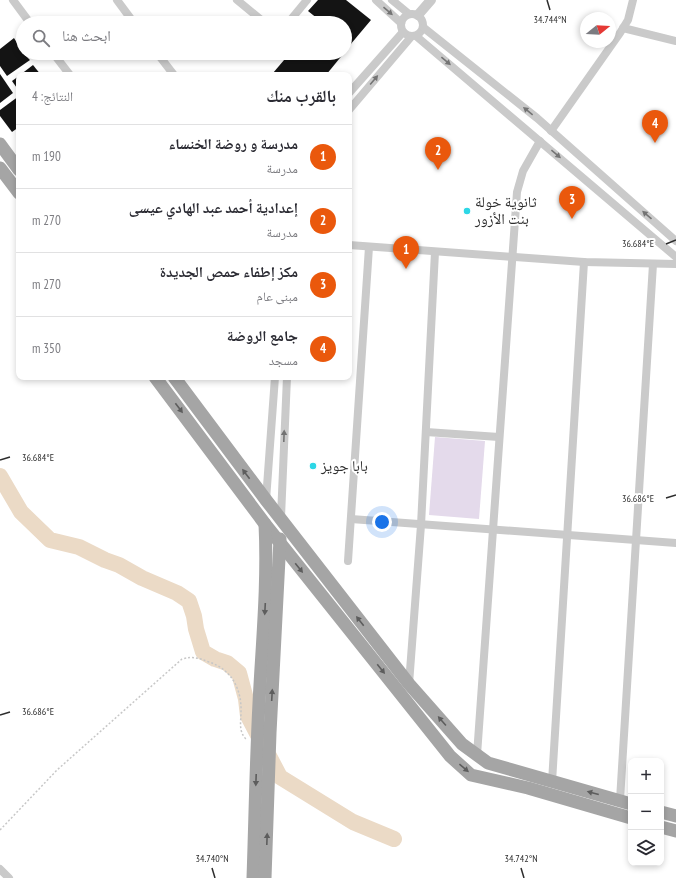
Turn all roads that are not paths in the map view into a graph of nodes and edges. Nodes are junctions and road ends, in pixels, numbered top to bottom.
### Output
1 (13, 0) edge
2 (117, 0) edge
3 (237, 0) edge
4 (307, 0) edge
5 (376, 0) edge
6 (392, 0) edge
7 (431, 0) edge
8 (633, 0) edge
9 (414, 15) junction
10 (25, 16) edge
11 (129, 16) edge
12 (256, 16) edge
13 (294, 16) edge
14 (401, 23) junction
15 (424, 28) junction
16 (623, 28) junction
17 (403, 32) junction
18 (414, 37) junction
19 (676, 41) edge
20 (58, 60) edge
21 (162, 60) edge
22 (68, 72) edge
23 (172, 72) edge
24 (352, 89) edge
25 (352, 107) edge
26 (551, 131) junction
27 (540, 141) junction
28 (0, 144) edge
29 (16, 166) edge
30 (0, 168) edge
31 (16, 189) edge
32 (676, 241) edge
33 (352, 245) edge
34 (369, 247) junction
35 (435, 252) junction
36 (512, 257) junction
37 (676, 257) edge
38 (584, 262) junction
39 (652, 264) junction
40 (676, 264) edge
41 (157, 380) edge
42 (176, 380) edge
43 (275, 380) edge
44 (287, 380) edge
45 (426, 432) junction
46 (499, 437) junction
47 (266, 500) junction
48 (281, 517) junction
49 (352, 519) junction
50 (265, 524) junction
51 (421, 524) junction
52 (493, 530) junction
53 (567, 535) junction
54 (636, 540) junction
55 (280, 543) junction
56 (676, 543) edge
57 (348, 561) dead end
58 (409, 684) junction
59 (477, 755) junction
60 (552, 782) junction
61 (626, 802) edge
62 (664, 813) edge
63 (676, 816) edge
64 (628, 817) edge
65 (664, 828) edge
66 (676, 831) edge
67 (0, 869) edge
68 (9, 878) edge
69 (253, 878) edge
70 (265, 878) edge

1 - 10 street
2 - 11 street
3 - 12 street
4 - 13 street
5 -> 14 street
6 - 9 street
7 - 9 street
8 - 16 street
9 - 14 street
9 - 15 street
14 - 17 street
15 - 18 street
26 -> 15 street
16 - 19 street
16 - 26 street
17 - 18 street
17 - 24 street
25 -> 18 street
18 -> 27 street
20 - 22 street
21 - 23 street
32 -> 26 street
27 - 36 street
27 -> 37 street
28 - 29 main road
30 - 31 main road
33 - 34 street
34 - 35 street
34 - 49 street
35 - 36 street
35 - 45 street
36 - 38 street
36 - 46 street
38 - 39 street
38 - 53 street
39 - 40 street
39 - 54 street
41 -> 50 main road
47 -> 42 main road
43 - 47 street
48 -> 44 street
45 - 46 street
45 - 51 street
46 - 52 street
47 - 48 main road
47 - 50 main road
48 - 55 main road
58 -> 48 main road
49 - 51 street
49 - 57 street
50 - 55 main road
50 -> 69 main road
51 - 52 street
51 - 58 street
52 - 53 street
52 - 59 street
53 - 54 street
53 - 60 street
54 - 56 street
54 - 61 street
55 -> 64 main road
70 -> 55 main road
59 -> 58 main road
59 - 60 main road
61 -> 60 main road
62 - 63 main road
65 - 66 main road
67 - 68 street

